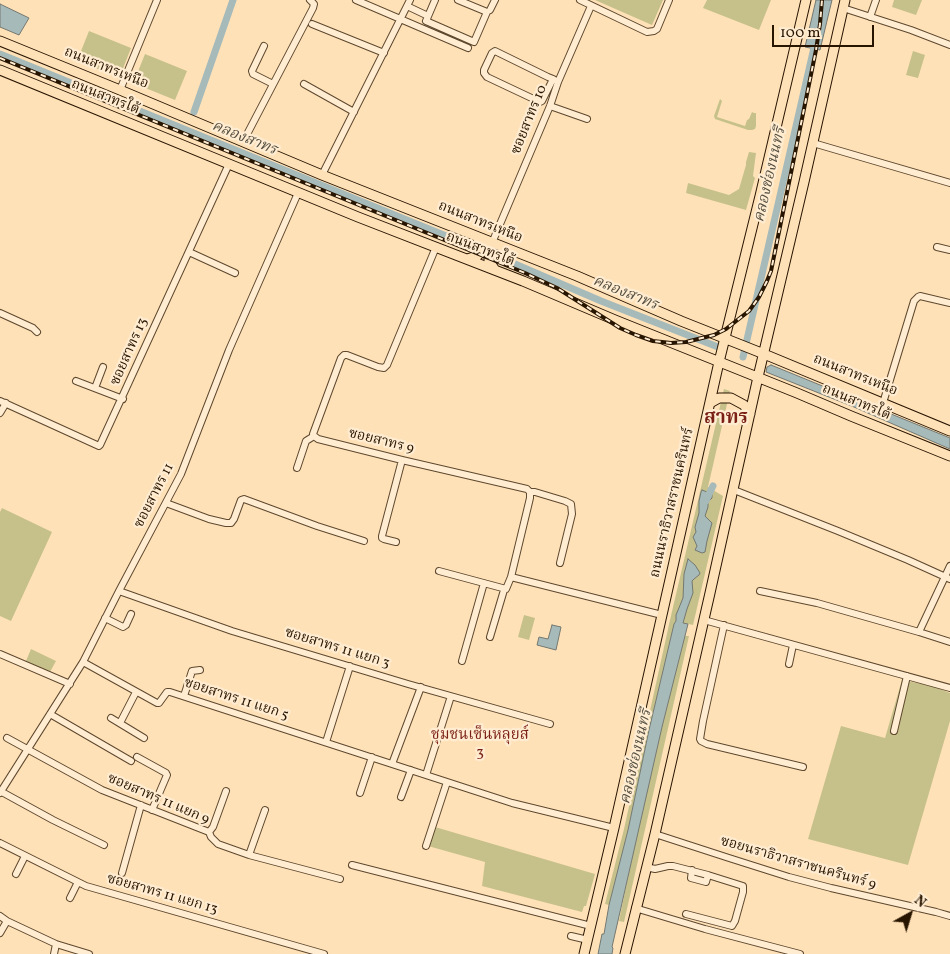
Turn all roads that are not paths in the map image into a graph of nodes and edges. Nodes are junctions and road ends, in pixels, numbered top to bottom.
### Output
1 (157, 0) edge
2 (310, 0) edge
3 (356, 0) edge
4 (435, 0) edge
5 (458, 0) edge
6 (495, 0) edge
7 (580, 0) edge
8 (669, 0) edge
9 (806, 0) edge
10 (876, 0) edge
11 (408, 3) edge
12 (844, 4) edge
13 (591, 6) junction
14 (490, 10) dead end
15 (428, 16) junction
16 (871, 18) junction
17 (401, 19) junction
18 (312, 24) dead end
19 (0, 41) edge
20 (950, 45) edge
21 (264, 46) dead end
22 (468, 48) dead end
23 (384, 53) junction
24 (0, 70) edge
25 (556, 80) junction
26 (273, 84) junction
27 (304, 84) dead end
28 (120, 90) junction
29 (550, 106) junction
30 (354, 112) junction
31 (587, 119) dead end
32 (243, 142) junction
33 (813, 143) junction
34 (229, 164) junction
35 (322, 174) junction
36 (950, 182) edge
37 (298, 192) junction
38 (477, 237) junction
39 (492, 243) junction
40 (436, 247) junction
41 (937, 247) dead end
42 (950, 250) edge
43 (189, 252) junction
44 (467, 259) junction
45 (496, 270) junction
46 (235, 273) dead end
47 (950, 304) edge
48 (0, 313) edge
49 (37, 332) dead end
50 (724, 338) junction
51 (764, 354) junction
52 (719, 362) junction
53 (103, 367) dead end
54 (758, 377) junction
55 (76, 380) dead end
56 (95, 388) junction
57 (123, 399) junction
58 (3, 402) edge
59 (710, 403) junction
60 (883, 403) junction
61 (0, 413) edge
62 (750, 414) junction
63 (950, 431) edge
64 (314, 436) junction
65 (950, 456) edge
66 (402, 460) junction
67 (297, 468) dead end
68 (734, 490) junction
69 (530, 492) junction
70 (166, 504) junction
71 (364, 541) dead end
72 (396, 542) dead end
73 (560, 563) dead end
74 (950, 566) edge
75 (439, 571) dead end
76 (511, 577) junction
77 (948, 578) edge
78 (484, 583) junction
79 (504, 590) junction
80 (118, 591) junction
81 (760, 591) dead end
82 (131, 614) dead end
83 (662, 615) junction
84 (105, 618) junction
85 (704, 620) junction
86 (724, 626) junction
87 (919, 632) junction
88 (490, 637) dead end
89 (950, 642) edge
90 (793, 644) junction
91 (0, 654) edge
92 (462, 661) dead end
93 (83, 662) junction
94 (789, 664) dead end
95 (350, 666) junction
96 (200, 670) dead end
97 (907, 676) junction
98 (70, 684) junction
99 (420, 687) junction
100 (950, 688) edge
101 (136, 692) junction
102 (184, 696) junction
103 (451, 696) junction
104 (50, 714) junction
105 (111, 718) dead end
106 (120, 723) junction
107 (550, 724) dead end
108 (894, 730) dead end
109 (6, 738) dead end
110 (144, 738) dead end
111 (326, 742) junction
112 (28, 749) junction
113 (137, 757) dead end
114 (372, 757) junction
115 (131, 762) dead end
116 (392, 764) junction
117 (803, 767) dead end
118 (411, 770) junction
119 (426, 775) junction
120 (446, 782) junction
121 (226, 791) dead end
122 (0, 792) edge
123 (360, 793) dead end
124 (401, 797) dead end
125 (141, 805) junction
126 (152, 810) junction
127 (265, 810) dead end
128 (614, 828) junction
129 (209, 832) junction
130 (654, 834) junction
131 (0, 843) edge
132 (104, 845) dead end
133 (426, 846) dead end
134 (248, 855) junction
135 (25, 856) junction
136 (352, 865) dead end
137 (646, 866) junction
138 (122, 872) dead end
139 (16, 874) dead end
140 (340, 879) dead end
141 (78, 882) junction
142 (70, 898) dead end
143 (635, 908) junction
144 (686, 914) dead end
145 (0, 916) edge
146 (950, 916) edge
147 (8, 921) junction
148 (591, 926) junction
149 (0, 933) edge
150 (571, 936) dead end
151 (588, 940) junction
152 (56, 944) junction
153 (54, 954) edge
154 (89, 954) edge
155 (324, 954) edge
156 (584, 954) edge
157 (625, 954) edge
158 (800, 954) edge

1 - 28 street
2 - 26 street
3 - 17 street
4 - 15 street
5 - 15 street
6 - 14 street
7 - 13 street
8 - 13 street
9 - 50 main road, ถนนนราธิวาสราชนครินทร์
10 - 16 street
11 - 15 street
11 - 17 street
12 - 16 street
12 - 33 main road
13 - 25 street, ซอยสาทร 10
16 - 20 street
17 - 22 street
17 - 23 street
18 - 23 street
19 - 28 main road, ถนนสาทรเหนือ
21 - 26 street
23 - 30 street
24 - 34 main road, ถนนสาทรใต้
25 - 25 street
25 - 29 street, ซอยสาทร 10
26 - 32 street
27 - 30 street
28 - 32 main road, ถนนสาทรเหนือ
29 - 31 street
29 - 39 street, ซอยสาทร 10
30 - 35 street
32 - 35 main road, ถนนสาทรเหนือ
33 - 36 street
33 - 51 main road
34 - 37 main road, ถนนสาทรใต้
34 - 43 street, ซอยสาทร 13
35 - 38 main road, ถนนสาทรเหนือ
37 - 40 main road, ถนนสาทรใต้
37 - 70 street, ซอยสาทร 11
38 - 39 main road, ถนนสาทรเหนือ
38 - 44 main road
39 - 45 main road
39 - 50 main road, ถนนสาทรเหนือ
40 - 44 main road, ถนนสาทรใต้
40 - 64 street
41 - 42 street
43 - 46 street
43 - 57 street, ซอยสาทร 13
44 - 45 main road, ถนนสาทรใต้
45 - 52 main road, ถนนสาทรใต้
47 - 60 street
48 - 49 street
50 - 51 main road, ถนนสาทรเหนือ
50 - 52 main road, ถนนนราธิวาสราชนครินทร์
51 - 54 main road
51 - 60 main road, ถนนสาทรเหนือ
52 - 54 main road, ถนนสาทรใต้
52 - 59 main road, ถนนนราธิวาสราชนครินทร์
53 - 56 street
54 - 62 main road
54 - 65 main road, ถนนสาทรใต้
55 - 56 street
56 - 57 street
57 - 58 street, ซอยสาทร 13
58 - 61 street, ซอยสาทร 13
59 - 62 main road
59 - 83 main road, ถนนนราธิวาสราชนครินทร์
60 - 63 main road, ถนนสาทรเหนือ
62 - 68 main road
64 - 66 street, ซอยสาทร 9
64 - 67 street
66 - 69 street, ซอยสาทร 9
66 - 72 street
68 - 77 street
68 - 85 main road
69 - 73 street, ซอยสาทร 9
69 - 76 street
70 - 71 street
70 - 80 street, ซอยสาทร 11
74 - 77 street
75 - 78 street
76 - 79 street
76 - 83 street
77 - 87 street
78 - 79 street
78 - 92 street
79 - 88 street
80 - 84 street, ซอยสาทร 11
80 - 95 street, ซอยสาทร 11 แยก 3
81 - 87 street
82 - 84 street
83 - 128 main road, ถนนนราธิวาสราชนครินทร์
84 - 93 street, ซอยสาทร 11
85 - 86 street
85 - 130 main road
86 - 90 street
86 - 117 street
87 - 89 street
90 - 94 street
90 - 97 street
91 - 98 street
93 - 98 street, ซอยสาทร 11
93 - 101 street, ซอยสาทร 11 แยก 5
95 - 99 street, ซอยสาทร 11 แยก 3
95 - 111 street
96 - 102 street
97 - 100 street
97 - 108 street
98 - 104 street, ซอยสาทร 11
99 - 103 street, ซอยสาทร 11 แยก 3
99 - 116 street
101 - 102 street, ซอยสาทร 11 แยก 5
101 - 106 street
102 - 111 street, ซอยสาทร 11 แยก 5
103 - 107 street, ซอยสาทร 11 แยก 3
103 - 119 street
104 - 112 street, ซอยสาทร 11
104 - 115 street
105 - 106 street
106 - 110 street
109 - 112 street, ซอยสาทร 11 แยก 9
111 - 114 street, ซอยสาทร 11 แยก 5
112 - 122 street, ซอยสาทร 11
112 - 125 street, ซอยสาทร 11 แยก 9
113 - 126 street
114 - 116 street, ซอยสาทร 11 แยก 5
114 - 123 street
116 - 118 street, ซอยสาทร 11 แยก 5
118 - 119 street, ซอยสาทร 11 แยก 5
118 - 124 street
119 - 120 street, ซอยสาทร 11 แยก 5
120 - 128 street, ซอยสาทร 11 แยก 5
120 - 133 street
121 - 129 street
122 - 132 street
125 - 126 street, ซอยสาทร 11 แยก 9
125 - 138 street
126 - 129 street, ซอยสาทร 11 แยก 9
127 - 134 street
128 - 148 main road, ถนนนราธิวาสราชนครินทร์
129 - 134 street, ซอยสาทร 11 แยก 9
130 - 137 main road
130 - 146 street, ซอยนราธิวาสราชนครินทร์ 9
131 - 135 street, ซอยสาทร 11 แยก 13
134 - 140 street, ซอยสาทร 11 แยก 9
135 - 139 street
135 - 141 street, ซอยสาทร 11 แยก 13
136 - 148 street
137 - 143 main road
137 - 144 street
141 - 142 street
141 - 155 street, ซอยสาทร 11 แยก 13
143 - 157 main road
143 - 158 street
145 - 147 street
147 - 149 street
147 - 152 street
148 - 151 main road, ถนนนราธิวาสราชนครินทร์
150 - 151 street
151 - 156 main road, ถนนนราธิวาสราชนครินทร์
152 - 153 street
152 - 154 street

